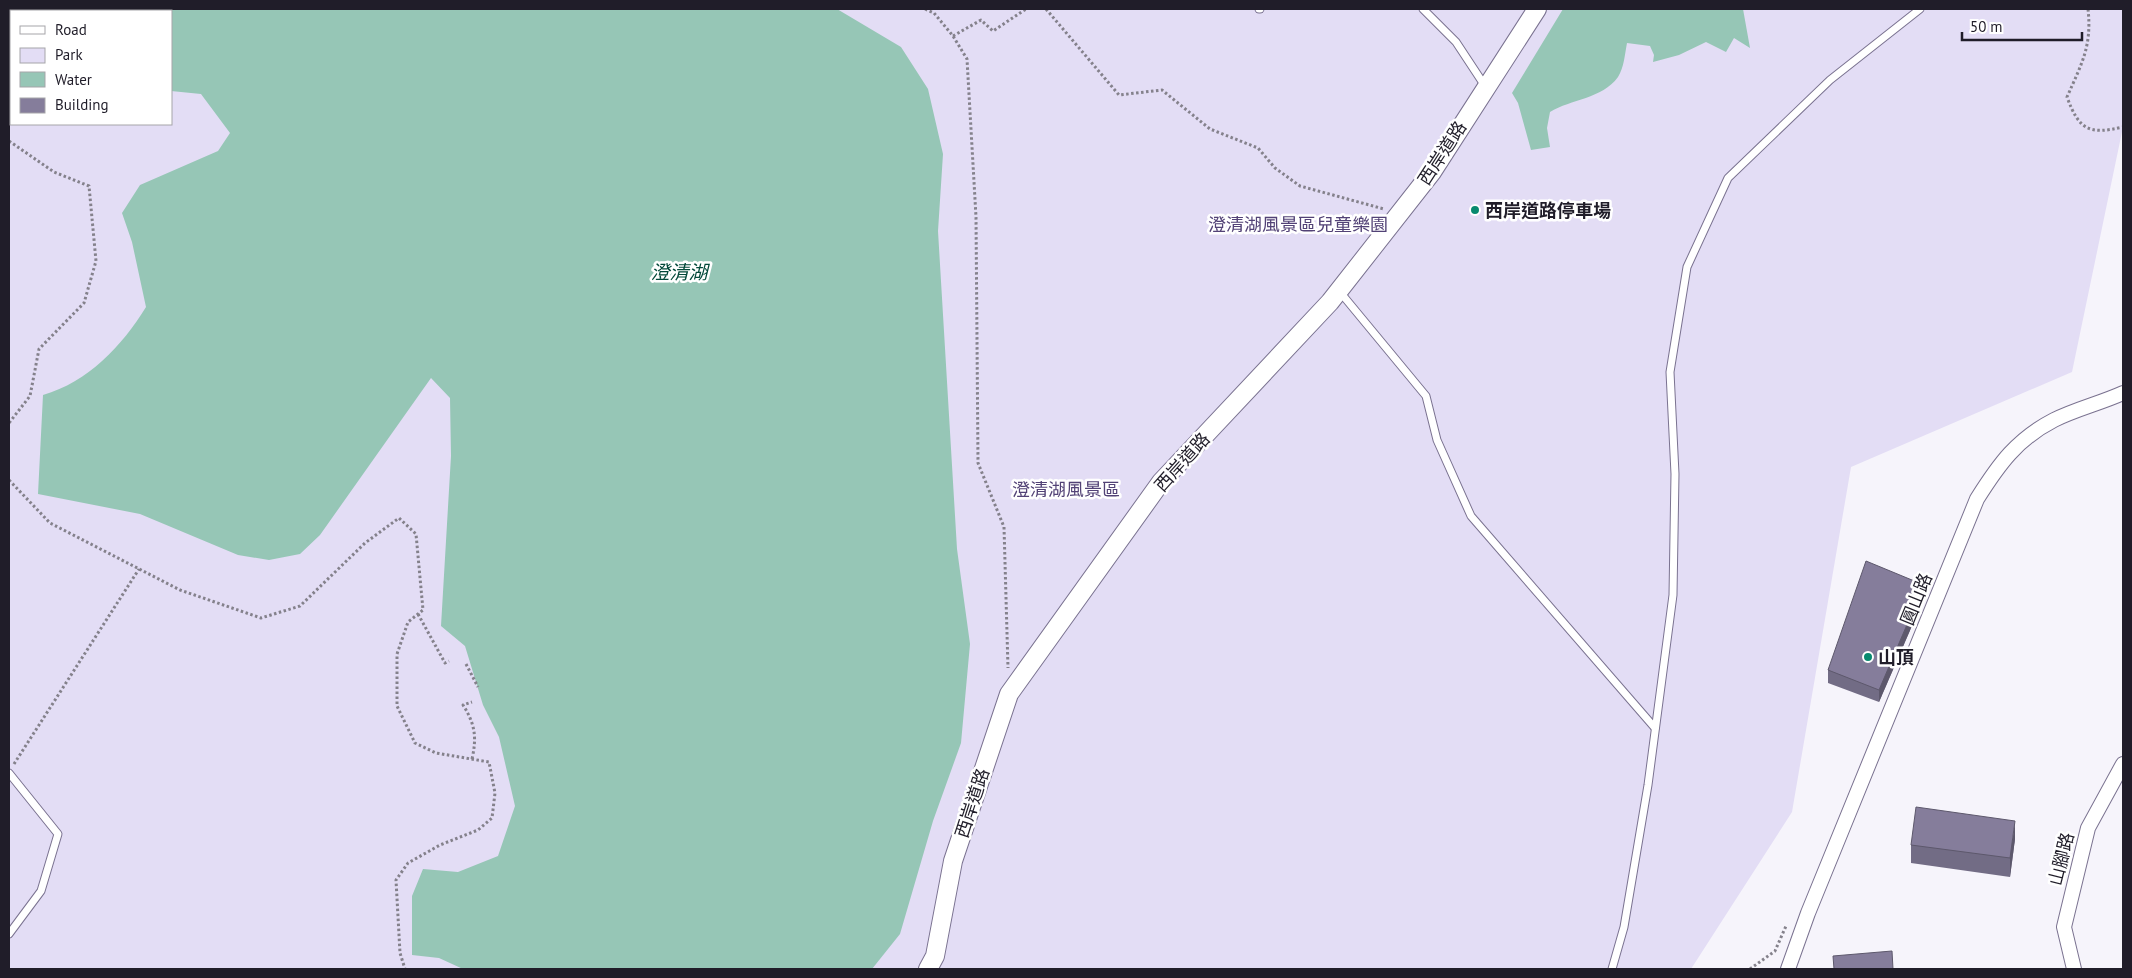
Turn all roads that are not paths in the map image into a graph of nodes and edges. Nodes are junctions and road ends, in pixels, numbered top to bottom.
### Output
1 (1423, 9) edge
2 (1537, 9) edge
3 (1920, 9) edge
4 (1485, 86) junction
5 (1339, 291) junction
6 (2123, 393) edge
7 (1655, 728) junction
8 (2123, 764) edge
9 (9, 773) edge
10 (9, 934) edge
11 (928, 969) edge
12 (1612, 969) edge
13 (1788, 969) edge
14 (2074, 969) edge

1 - 4 lane
2 - 4 street, 西岸道路
3 - 7 lane
4 - 5 street, 西岸道路
5 - 7 lane
5 - 11 street, 西岸道路
6 - 13 street, 圓山路
7 - 12 lane
8 - 14 street, 山腳路
9 - 10 lane

